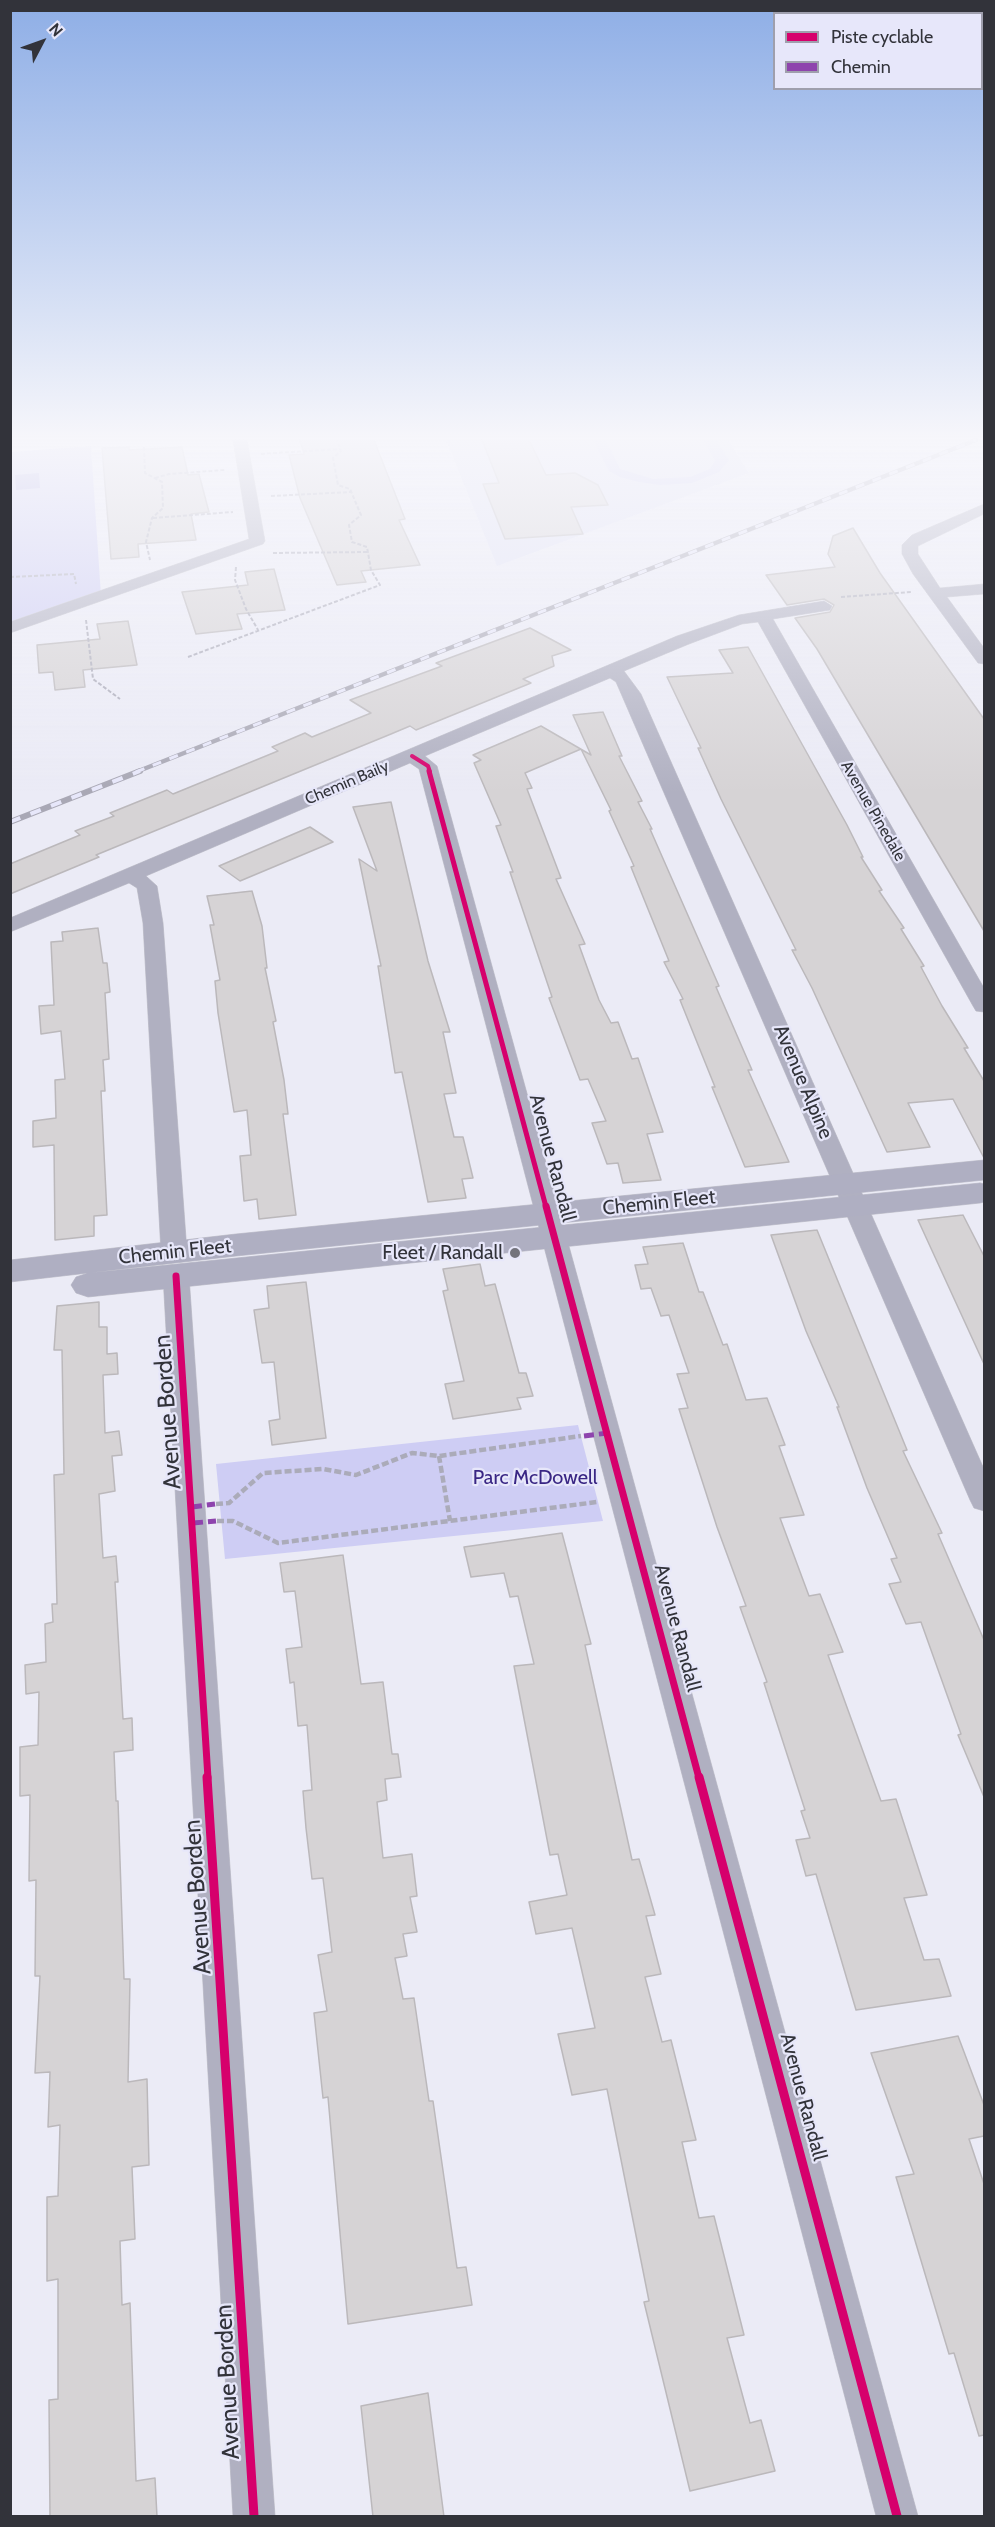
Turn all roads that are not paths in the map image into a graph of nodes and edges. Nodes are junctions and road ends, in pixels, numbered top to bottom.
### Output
1 (214, 558) edge
2 (912, 558) edge
3 (984, 589) edge
4 (929, 592) junction
5 (828, 602) road end
6 (762, 615) junction
7 (10, 628) edge
8 (984, 659) edge
9 (612, 671) junction
10 (412, 756) junction
11 (132, 875) junction
12 (10, 926) edge
13 (984, 1006) edge
14 (984, 1170) edge
15 (984, 1193) edge
16 (851, 1194) junction
17 (553, 1226) junction
18 (175, 1264) junction
19 (10, 1271) edge
20 (10, 1293) edge
21 (984, 1500) edge
22 (254, 2517) edge
23 (897, 2517) edge

1 - 7 street
2 - 4 street
3 - 4 street
4 - 8 street
5 - 6 street, Chemin Baily
6 - 9 street, Chemin Baily
6 - 13 street, Avenue Pinedale
9 - 10 street, Chemin Baily
9 - 16 street, Avenue Alpine
10 - 11 street, Chemin Baily
10 - 17 street, Avenue Randall
11 - 12 street, Chemin Baily
11 - 18 street, Avenue Borden
14 - 16 main road, Chemin Fleet
15 - 16 main road, Chemin Fleet
16 - 17 main road, Chemin Fleet
16 - 21 street, Avenue Alpine
17 - 18 main road, Chemin Fleet
17 - 23 street, Avenue Randall
18 - 19 main road, Chemin Fleet
18 - 20 main road, Chemin Fleet
18 - 22 street, Avenue Borden

